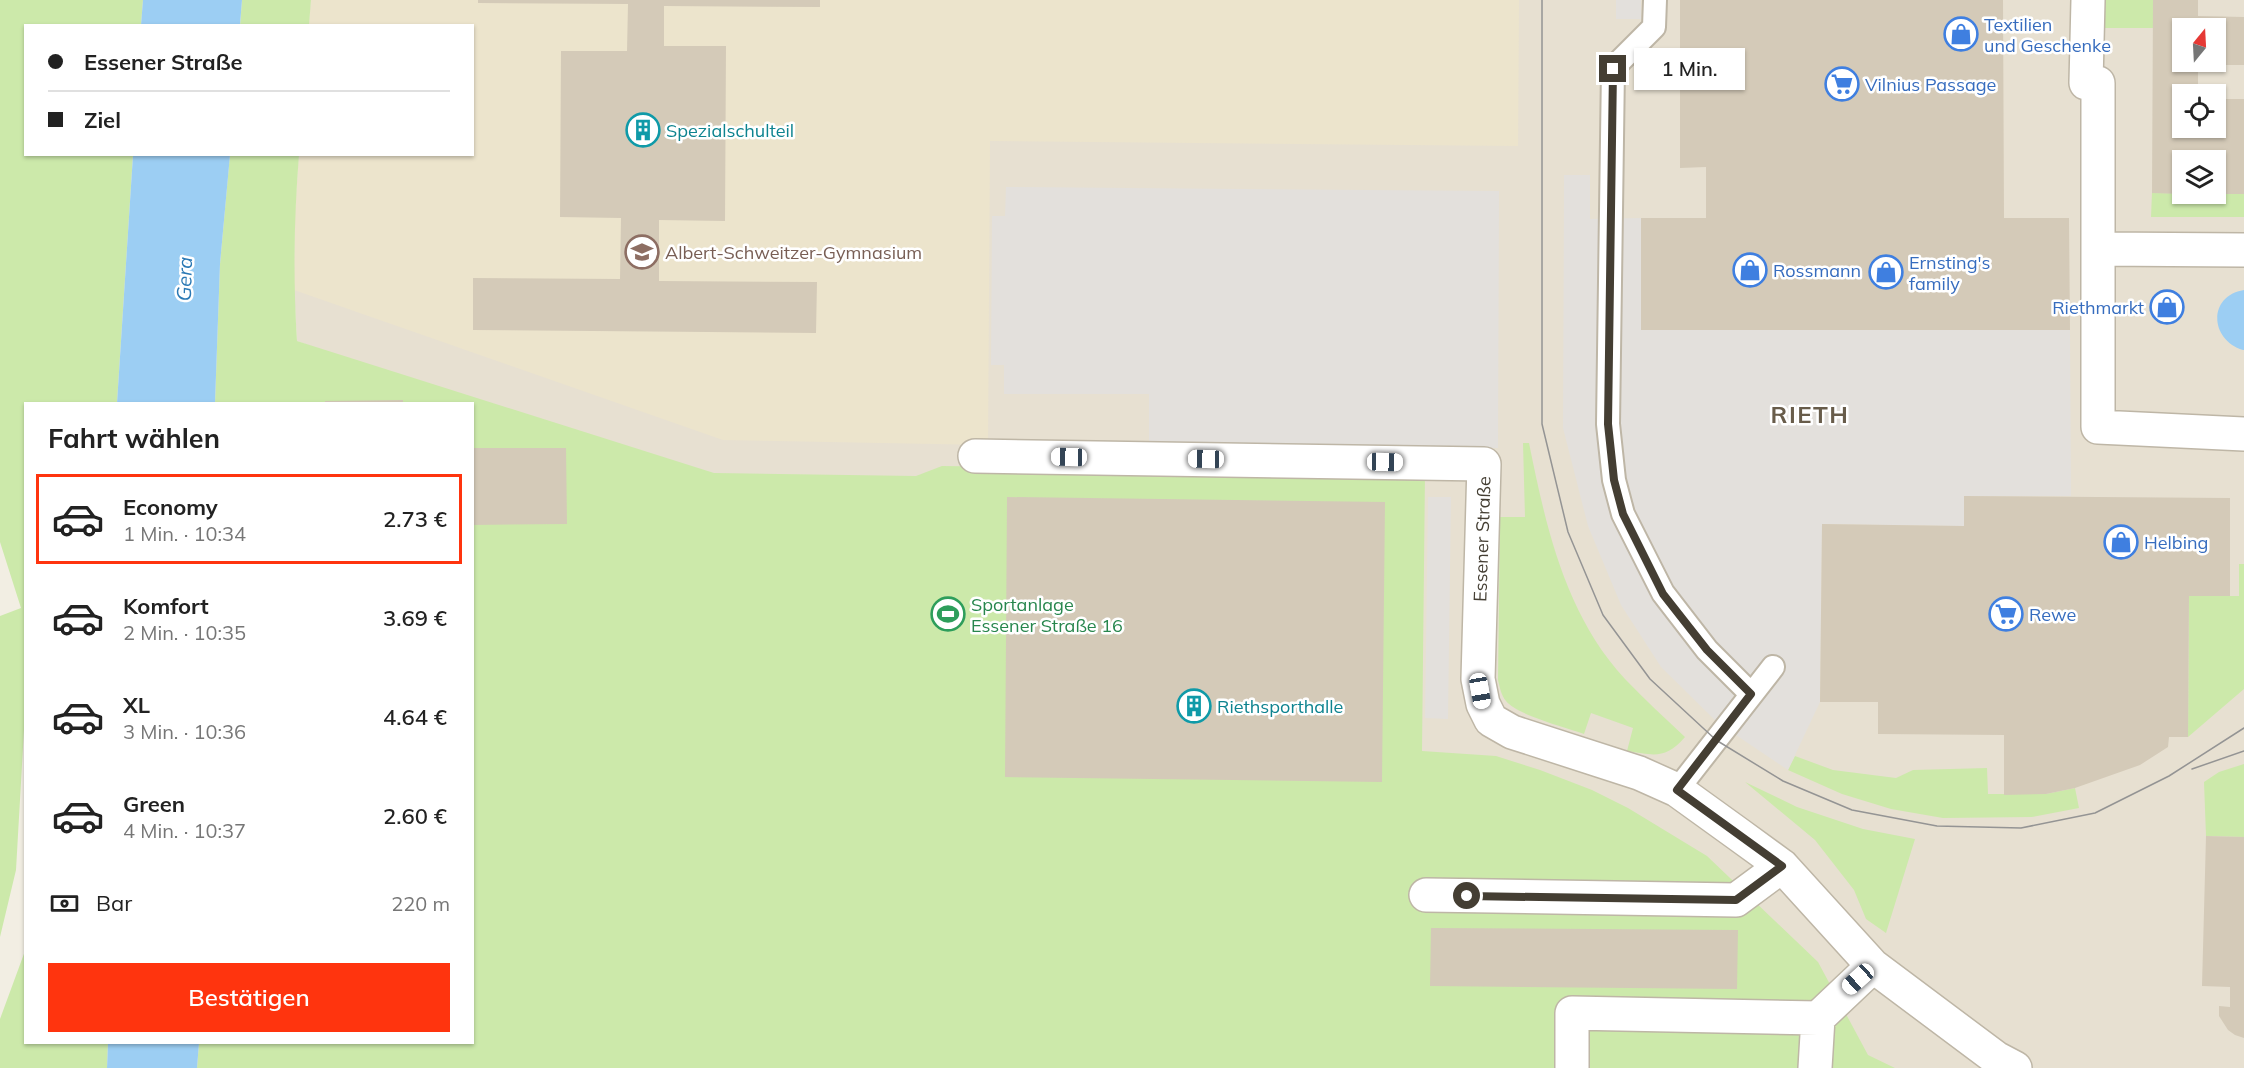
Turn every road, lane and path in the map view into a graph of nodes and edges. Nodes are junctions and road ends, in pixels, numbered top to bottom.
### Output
1 (1655, 0) edge
2 (2088, 0) edge
3 (2098, 249) junction
4 (2244, 250) edge
5 (2244, 434) edge
6 (975, 456) dead end
7 (1773, 667) dead end
8 (1751, 694) junction
9 (1677, 790) junction
10 (1782, 866) junction
11 (1426, 895) dead end
12 (1873, 966) junction
13 (1818, 1018) junction
14 (1572, 1068) edge
15 (1815, 1068) edge
16 (2015, 1068) edge

1 - 8 lane
2 - 3 street
3 - 4 street
3 - 5 street
6 - 9 street, Essener Straße
7 - 8 lane
8 - 9 lane
9 - 10 street, Essener Straße
10 - 11 street
10 - 12 street, Essener Straße
12 - 13 street
12 - 16 street, Essener Straße
13 - 14 street
13 - 15 street

